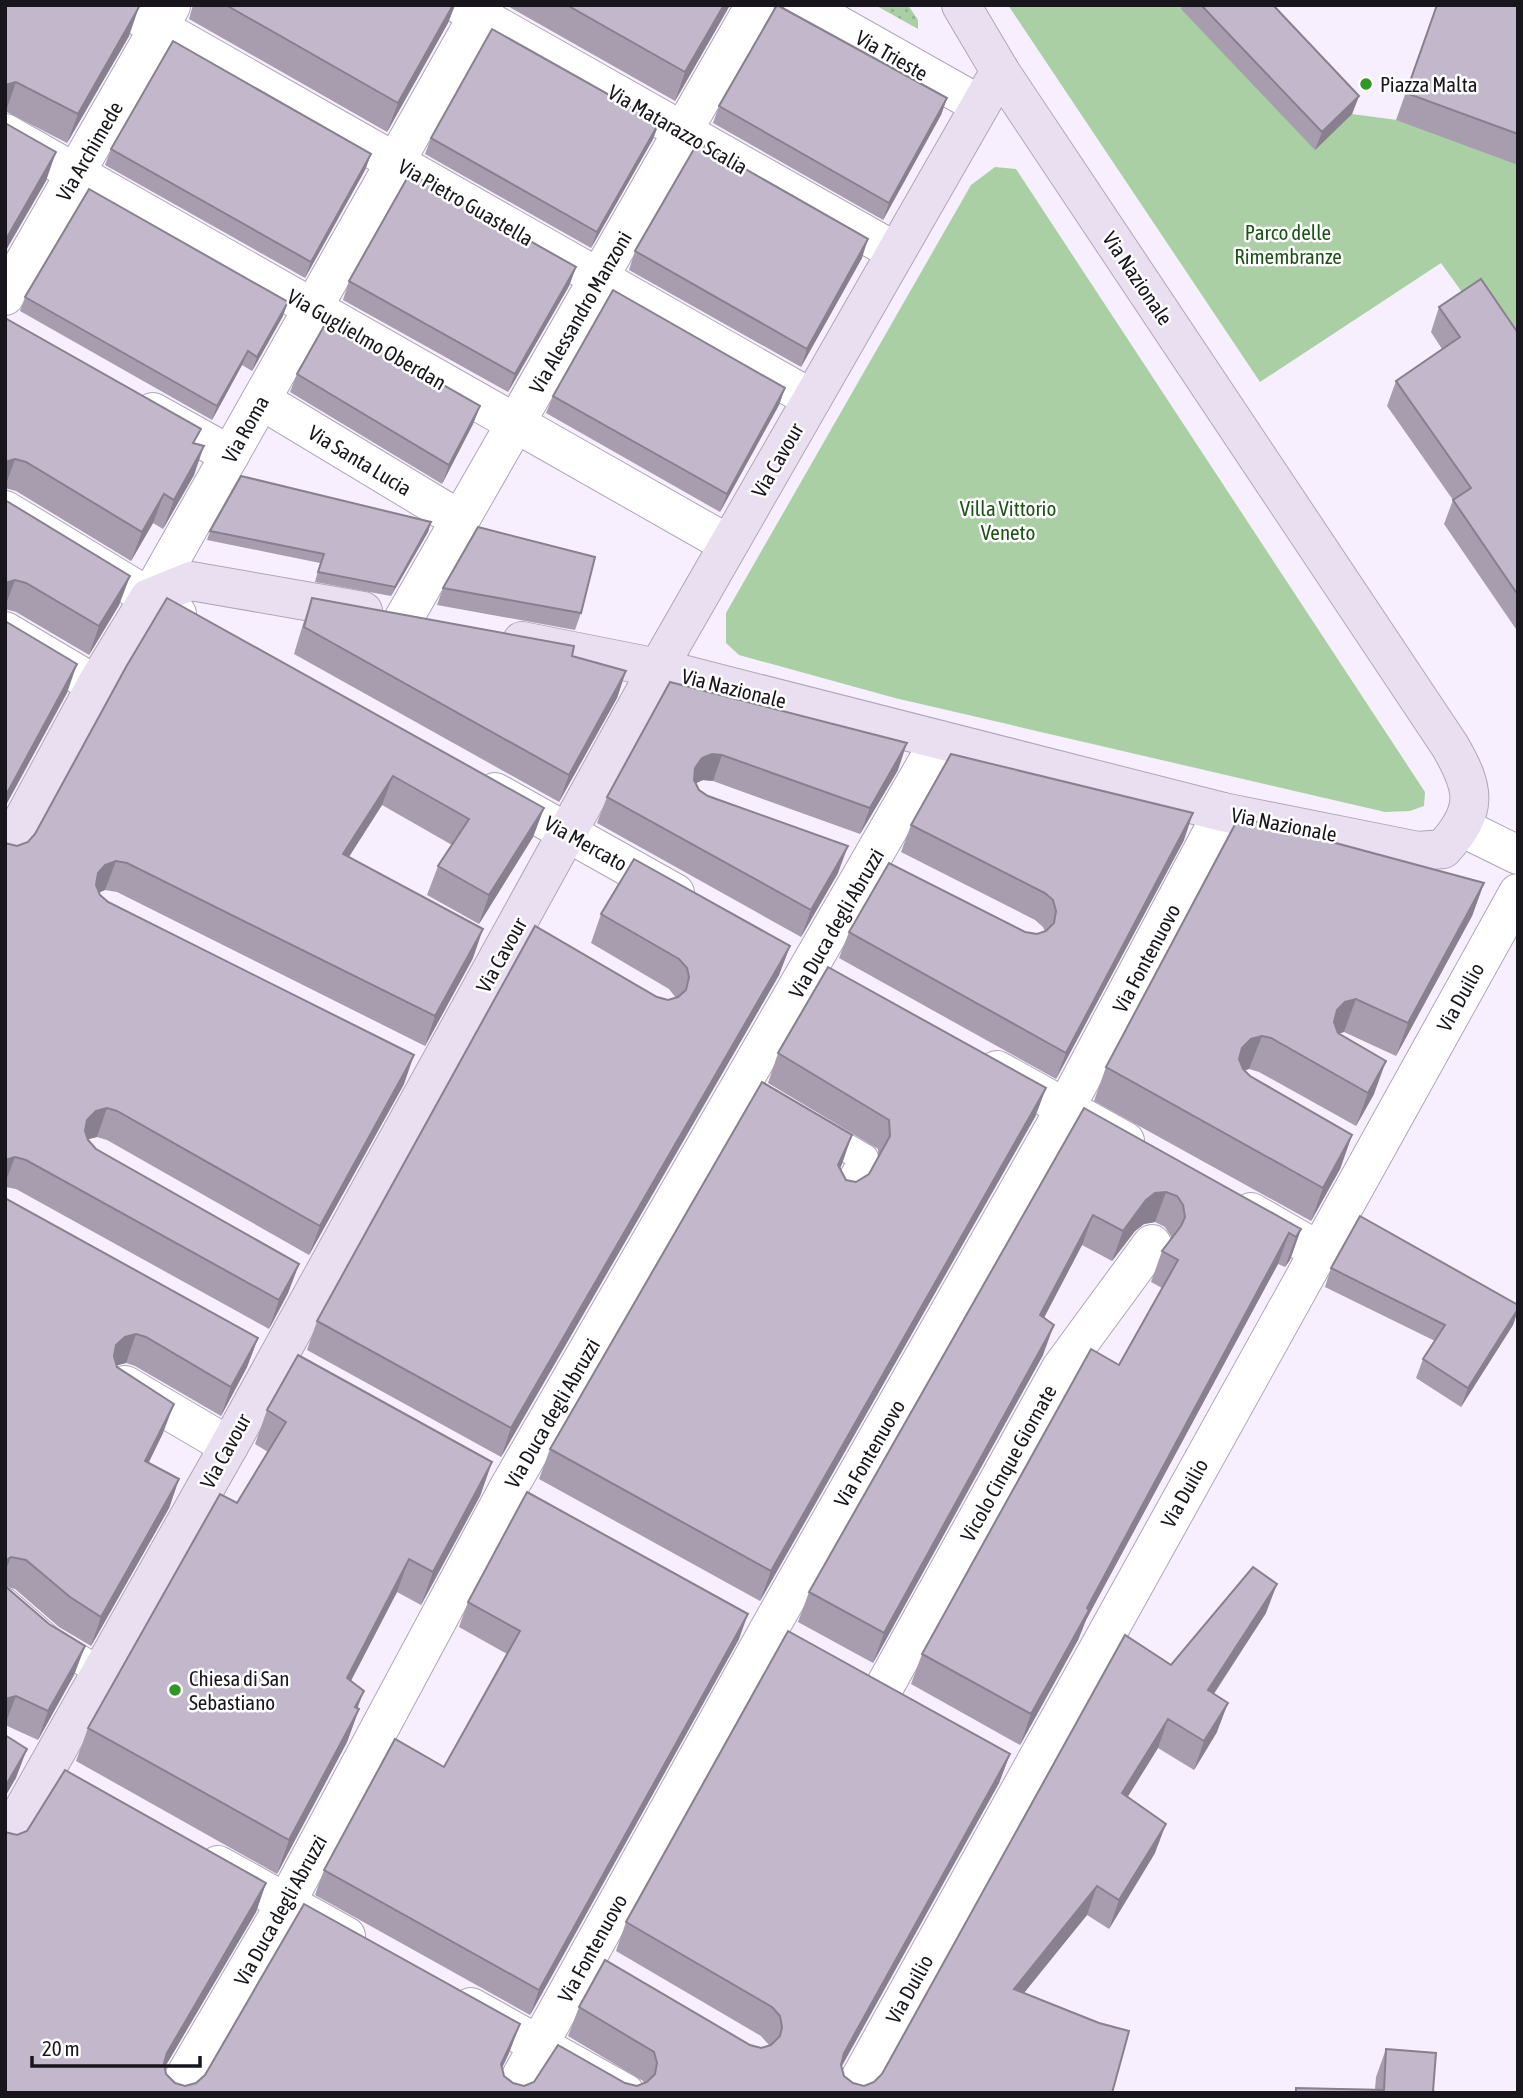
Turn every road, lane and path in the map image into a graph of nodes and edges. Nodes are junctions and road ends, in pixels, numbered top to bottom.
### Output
1 (119, 5) edge
2 (755, 5) edge
3 (803, 5) edge
4 (961, 5) edge
5 (474, 9) edge
6 (165, 17) edge
7 (1000, 71) junction
8 (980, 105) junction
9 (683, 132) junction
10 (5, 133) edge
11 (396, 162) junction
12 (76, 173) junction
13 (896, 252) junction
14 (599, 278) junction
15 (5, 296) edge
16 (313, 308) junction
17 (123, 395) edge
18 (812, 398) junction
19 (261, 400) junction
20 (515, 424) junction
21 (230, 455) junction
22 (5, 510) edge
23 (460, 520) junction
24 (728, 544) junction
25 (149, 598) junction
26 (404, 618) junction
27 (444, 626) edge
28 (5, 631) edge
29 (209, 632) edge
30 (484, 634) edge
31 (658, 668) junction
32 (96, 685) junction
33 (940, 740) junction
34 (461, 773) edge
35 (1223, 812) junction
36 (1463, 828) junction
37 (569, 833) junction
38 (833, 848) edge
39 (5, 853) edge
40 (1518, 856) edge
41 (871, 861) junction
42 (907, 879) edge
43 (1518, 894) edge
44 (702, 908) edge
45 (774, 949) edge
46 (822, 976) junction
47 (969, 1055) edge
48 (398, 1056) edge
49 (435, 1074) junction
50 (765, 1100) junction
51 (1066, 1107) junction
52 (1334, 1139) edge
53 (1157, 1158) edge
54 (1370, 1159) junction
55 (844, 1195) edge
56 (1226, 1197) edge
57 (1152, 1244) dead end
58 (1319, 1251) junction
59 (283, 1265) edge
60 (318, 1285) junction
61 (241, 1339) edge
62 (276, 1359) junction
63 (313, 1379) edge
64 (125, 1385) edge
65 (229, 1446) junction
66 (497, 1480) junction
67 (544, 1506) edge
68 (5, 1602) edge
69 (733, 1611) edge
70 (768, 1630) junction
71 (802, 1649) edge
72 (102, 1673) junction
73 (847, 1674) edge
74 (881, 1693) junction
75 (918, 1713) edge
76 (5, 1842) edge
77 (191, 1850) edge
78 (286, 1903) junction
79 (370, 1950) edge
80 (586, 1959) junction
81 (621, 1979) edge
82 (443, 1991) edge
83 (539, 2045) junction
84 (175, 2093) edge
85 (512, 2093) edge
86 (625, 2093) edge
87 (852, 2093) edge

1 - 6 street, Via Pietro Guastella
2 - 9 street, Via Alessandro Manzoni
3 - 8 street, Via Trieste
4 - 7 main road, Via Nazionale
5 - 9 street, Via Matarazzo Scalia
5 - 11 street, Via Roma
6 - 11 street, Via Pietro Guastella
6 - 12 street, Via Archimede
7 - 8 main road, Via Cavour
7 - 36 main road, Via Nazionale
8 - 13 main road, Via Cavour
9 - 13 street, Via Matarazzo Scalia
9 - 14 street, Via Alessandro Manzoni
10 - 12 street, Via Guglielmo Oberdan
11 - 14 street, Via Pietro Guastella
11 - 16 street, Via Roma
12 - 15 street, Via Archimede
12 - 16 street, Via Guglielmo Oberdan
13 - 18 main road, Via Cavour
14 - 18 street, Via Pietro Guastella
14 - 20 street, Via Alessandro Manzoni
16 - 19 street, Via Roma
16 - 20 street, Via Guglielmo Oberdan
17 - 21 street
18 - 24 main road, Via Cavour
19 - 21 street, Via Roma
19 - 23 street, Via Santa Lucia
20 - 23 street, Via Alessandro Manzoni
20 - 24 street, Via Guglielmo Oberdan
21 - 25 street, Via Roma
22 - 25 street
23 - 26 street, Via Alessandro Manzoni
24 - 31 main road, Via Cavour
25 - 26 main road
25 - 29 street
25 - 32 main road, Via Roma
26 - 27 main road
28 - 32 street
30 - 31 main road, Via Nazionale
31 - 33 main road, Via Nazionale
31 - 37 main road, Via Cavour
32 - 39 main road, Via Roma
33 - 35 main road, Via Nazionale
33 - 41 street, Via Duca degli Abruzzi
34 - 37 street, Via Mercato
35 - 36 main road, Via Nazionale
35 - 51 street, Via Fontenuovo
36 - 40 street
37 - 44 street, Via Mercato
37 - 49 main road, Via Cavour
38 - 41 street
41 - 42 street
41 - 46 street, Via Duca degli Abruzzi
43 - 54 street, Via Duilio
45 - 46 street
46 - 50 street, Via Duca degli Abruzzi
47 - 51 street
48 - 49 street
49 - 60 main road, Via Cavour
50 - 55 lane
50 - 66 street, Via Duca degli Abruzzi
51 - 53 street
51 - 70 street, Via Fontenuovo
52 - 54 street
54 - 58 street, Via Duilio
56 - 58 street
57 - 74 street, Vicolo Cinque Giornate
58 - 87 street, Via Duilio
59 - 60 street
60 - 62 main road, Via Cavour
61 - 62 street
62 - 63 street
62 - 65 main road, Via Cavour
64 - 65 street
65 - 72 main road, Via Cavour
66 - 67 street
66 - 78 street, Via Duca degli Abruzzi
68 - 72 lane
69 - 70 street
70 - 71 street
70 - 80 street, Via Fontenuovo
72 - 76 main road, Via Cavour
73 - 74 street
74 - 75 street
77 - 78 street
78 - 79 street
78 - 84 street, Via Duca degli Abruzzi
80 - 81 street
80 - 83 street, Via Fontenuovo
82 - 83 street
83 - 85 street, Via Fontenuovo
83 - 86 street

